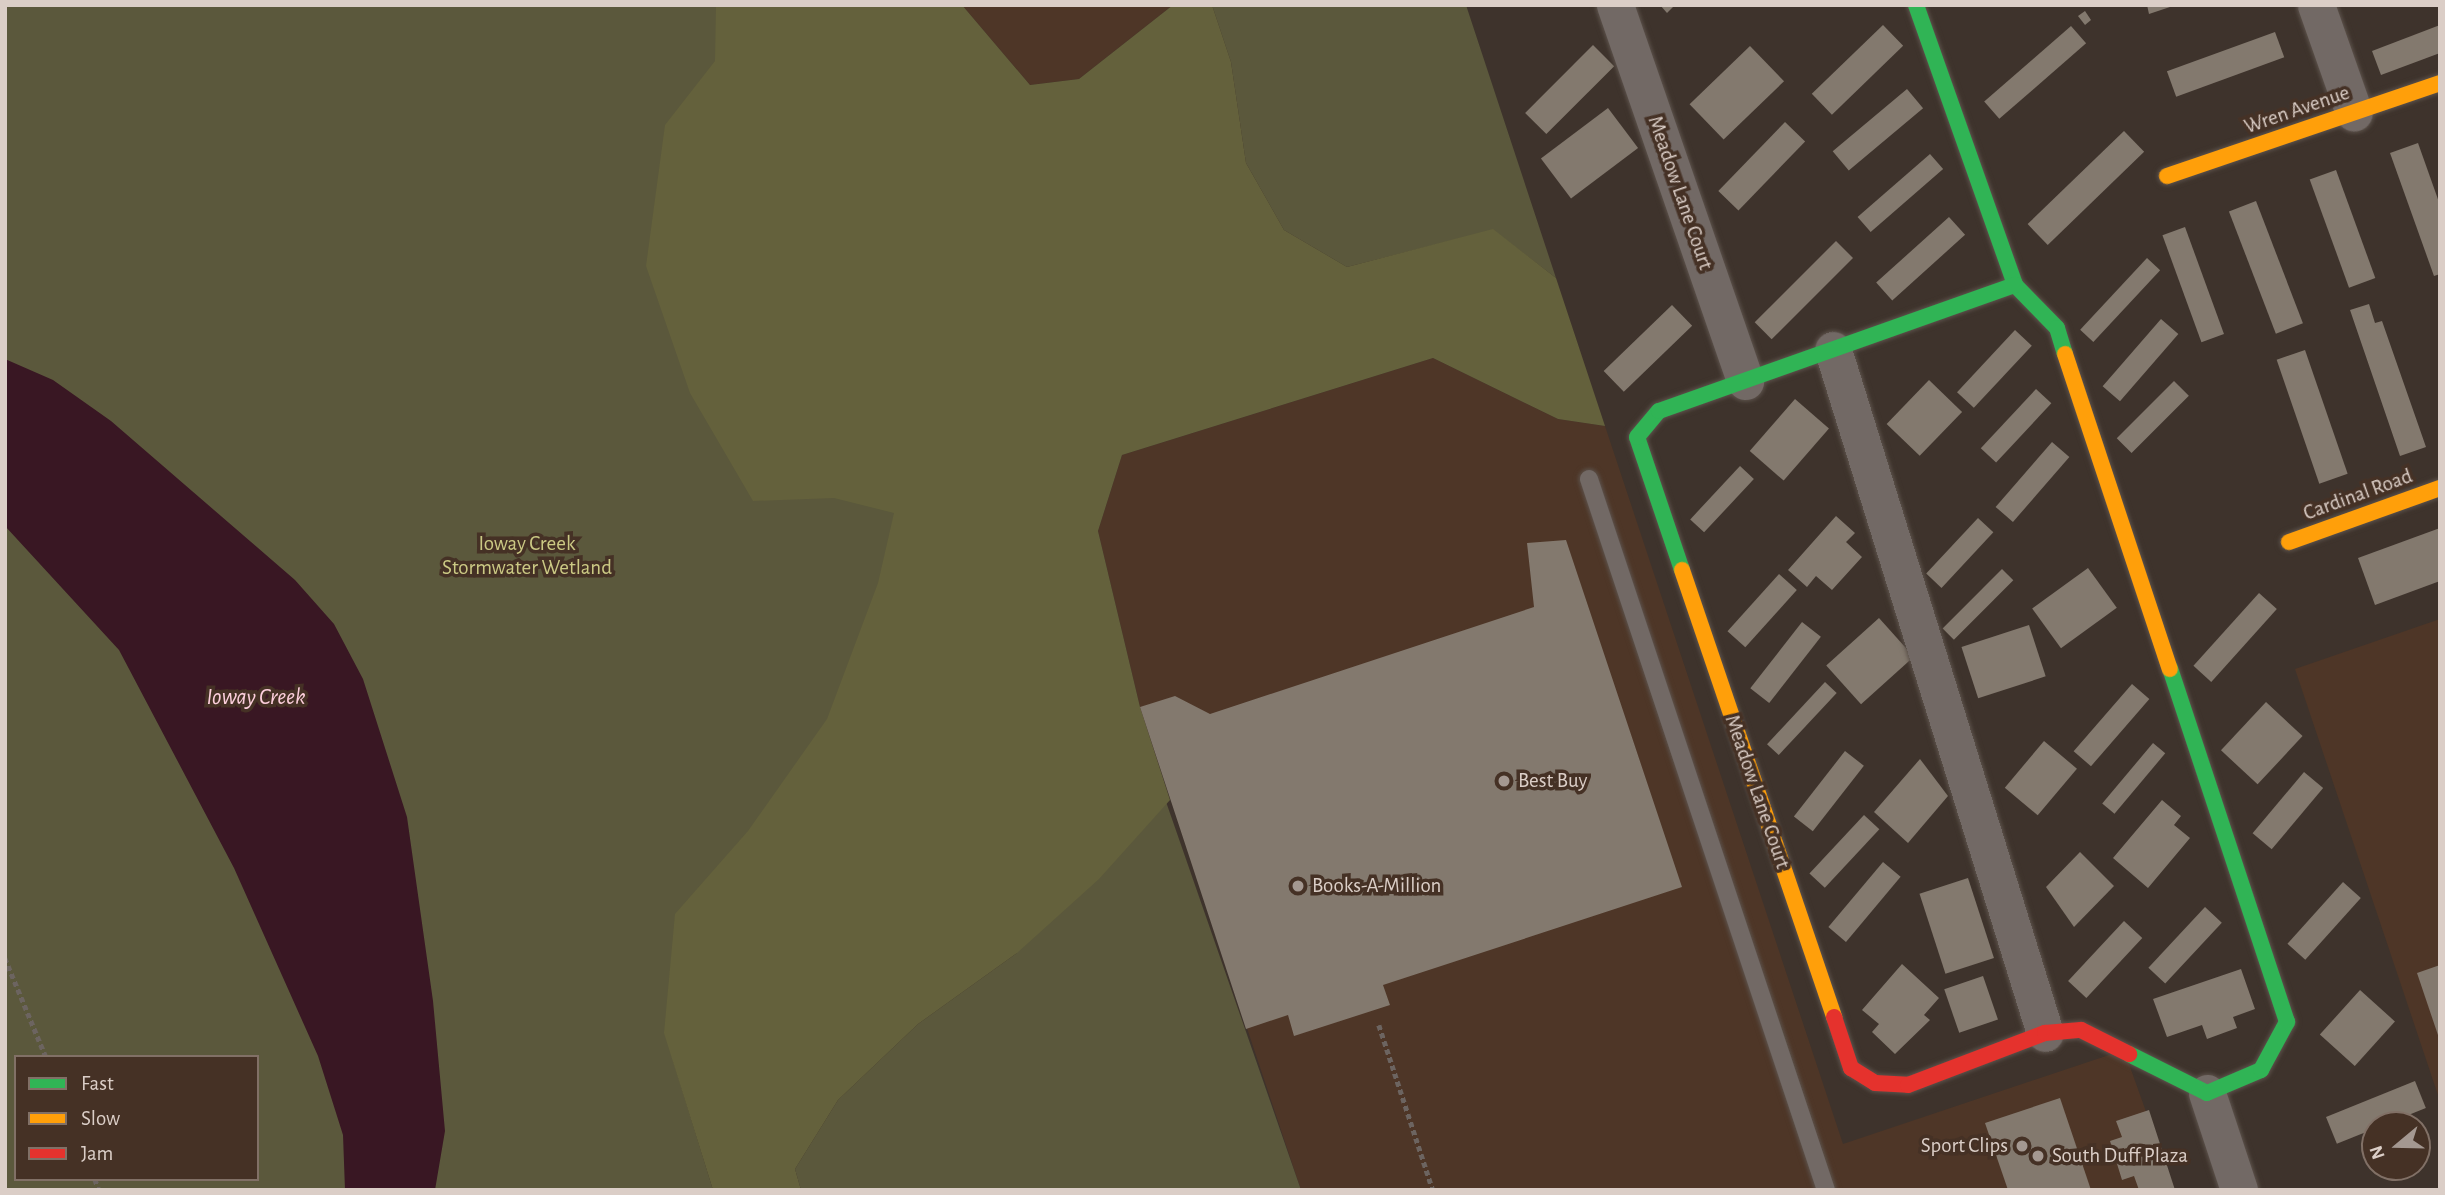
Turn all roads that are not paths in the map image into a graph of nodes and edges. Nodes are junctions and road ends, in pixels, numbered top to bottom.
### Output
1 (1615, 5) edge
2 (1916, 5) edge
3 (2316, 5) edge
4 (2440, 83) edge
5 (2354, 113) junction
6 (2167, 176) dead end
7 (2015, 285) junction
8 (1833, 350) junction
9 (1745, 381) junction
10 (1589, 479) dead end
11 (2440, 488) edge
12 (2290, 542) dead end
13 (2045, 1033) junction
14 (2207, 1093) junction
15 (1826, 1190) edge
16 (2239, 1190) edge

1 - 9 street, Meadow Lane Court
2 - 7 street
3 - 5 street
4 - 5 street, Wren Avenue
5 - 6 street, Wren Avenue
7 - 8 street, Meadow Lane Court
7 - 14 street
8 - 9 street, Meadow Lane Court
8 - 13 street
9 - 13 street, Meadow Lane Court
10 - 15 lane
11 - 12 street, Cardinal Road
13 - 14 street, Meadow Lane Court
14 - 16 street

